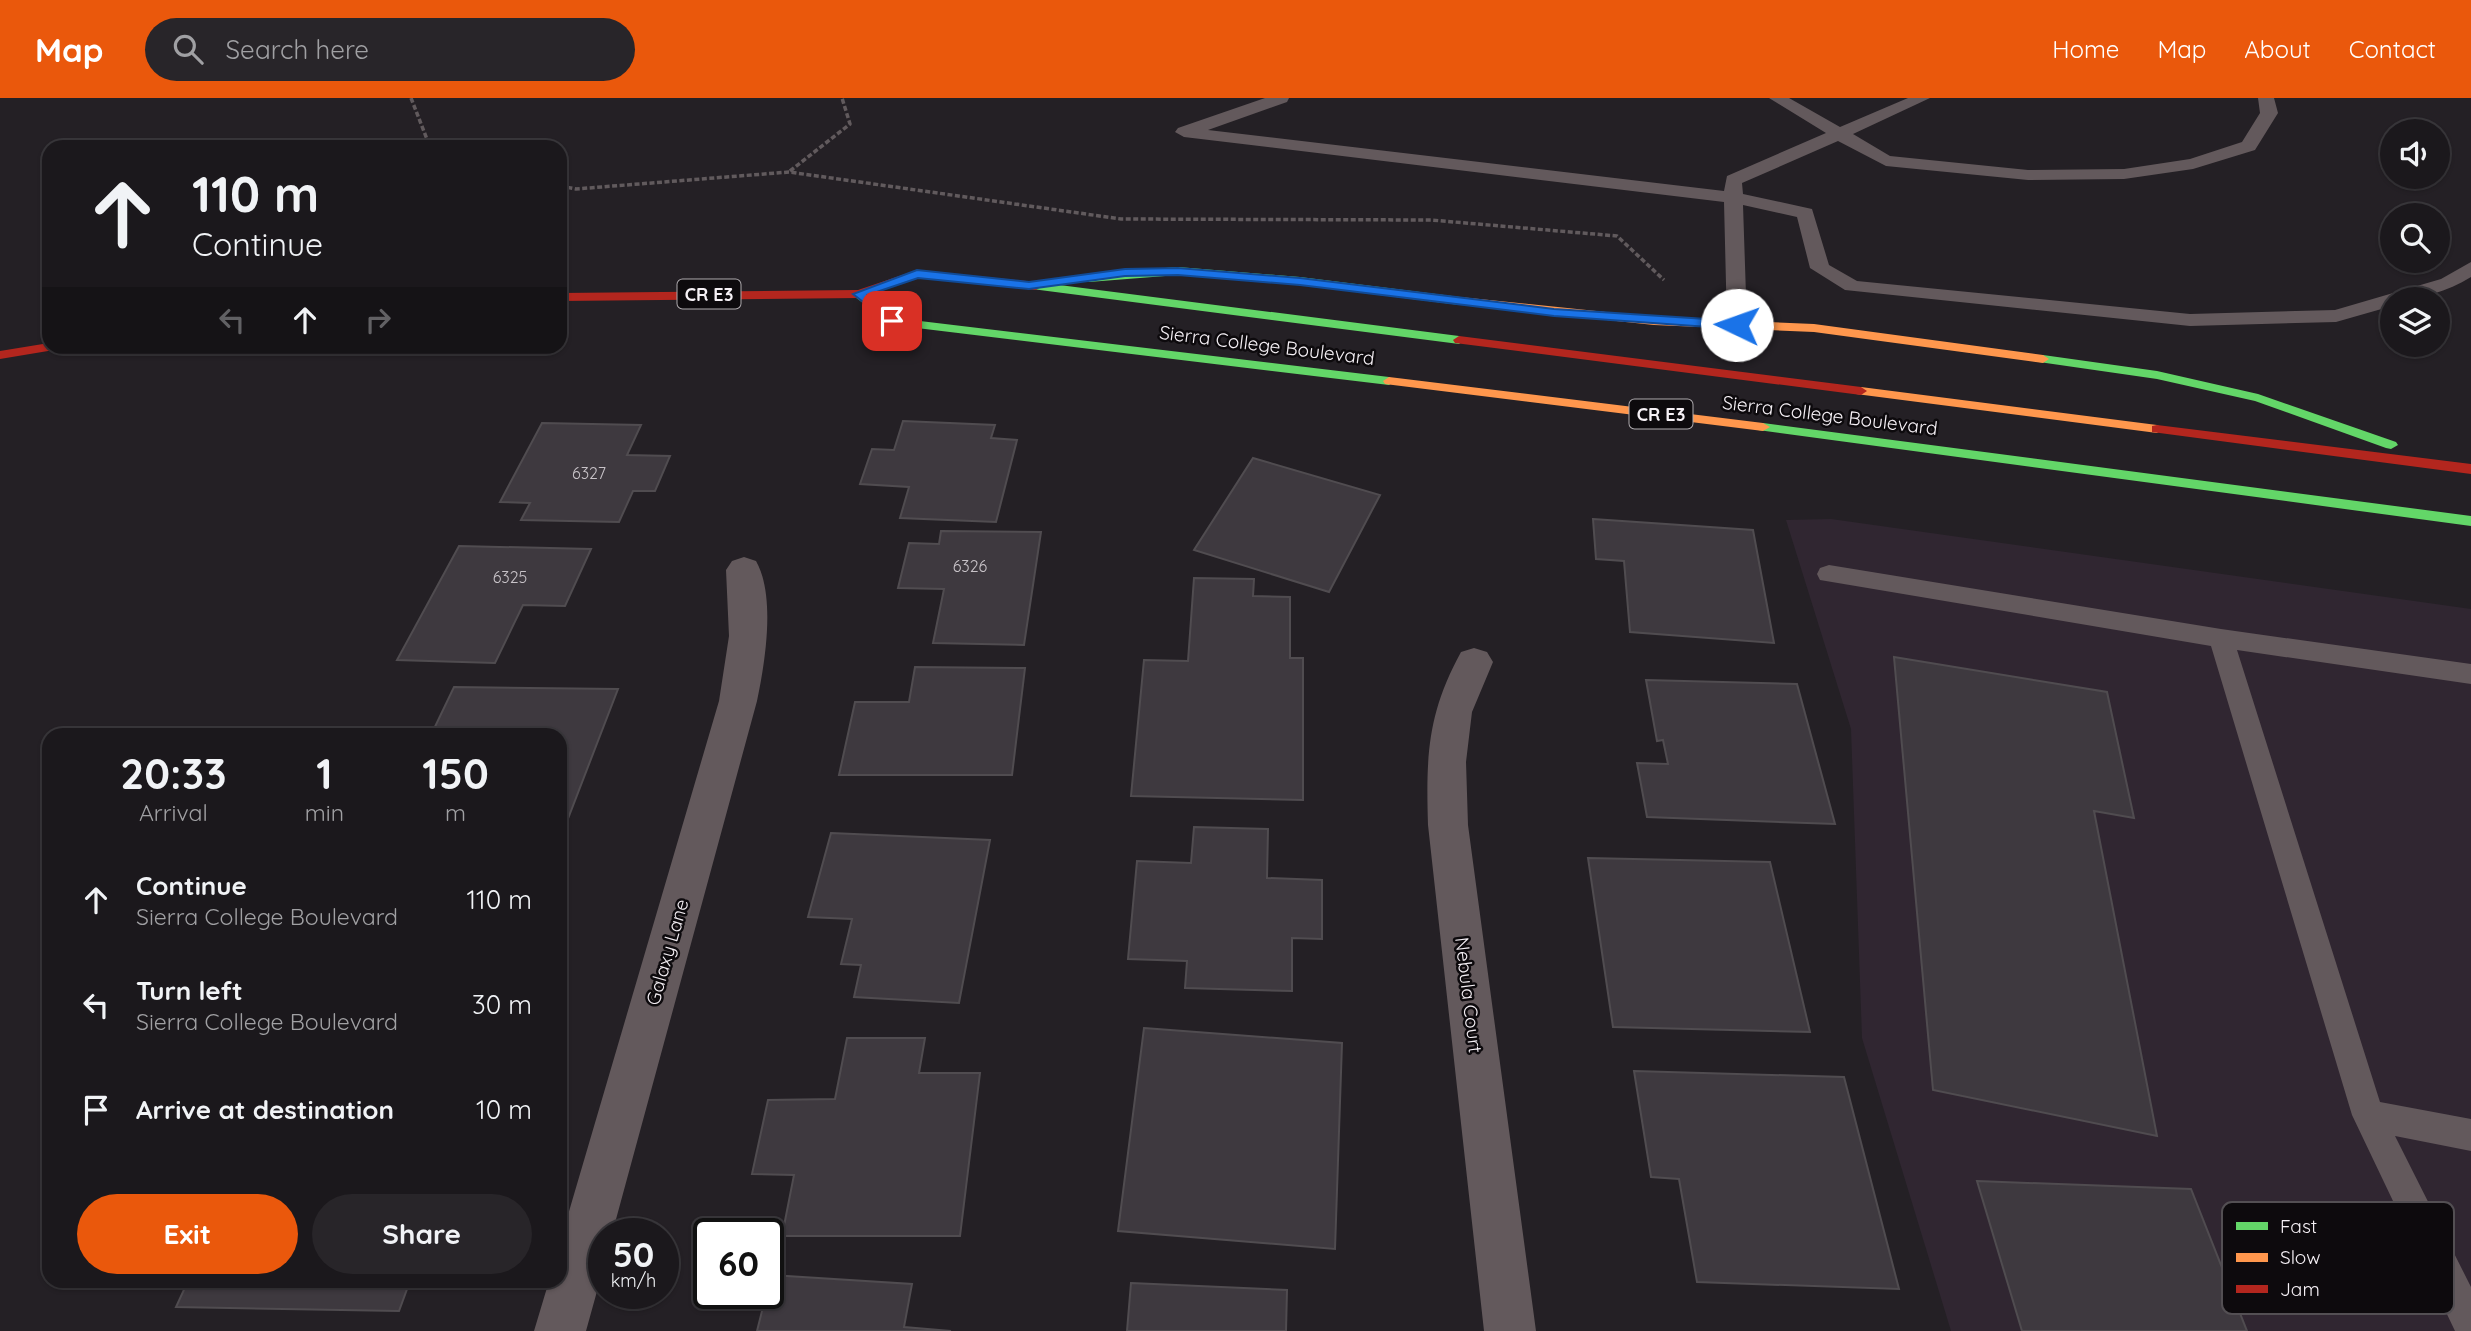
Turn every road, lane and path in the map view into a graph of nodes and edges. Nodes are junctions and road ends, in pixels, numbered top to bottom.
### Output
1 (411, 98) edge
2 (842, 98) edge
3 (1281, 98) edge
4 (1777, 98) edge
5 (1922, 98) edge
6 (2266, 98) edge
7 (1840, 134) junction
8 (427, 140) edge
9 (789, 172) junction
10 (567, 187) edge
11 (1734, 198) junction
12 (2471, 268) edge
13 (1029, 285) junction
14 (859, 294) junction
15 (567, 297) edge
16 (1654, 321) junction
17 (1737, 325) junction
18 (42, 348) edge
19 (0, 355) edge
20 (2442, 466) junction
21 (2471, 470) edge
22 (2471, 521) edge
23 (744, 570) dead end
24 (1829, 574) dead end
25 (2221, 638) junction
26 (1474, 662) dead end
27 (2471, 674) edge
28 (2368, 1115) junction
29 (2471, 1135) edge
30 (2411, 1202) edge
31 (2454, 1290) edge
32 (2471, 1325) edge
33 (560, 1331) edge
34 (1510, 1331) edge

1 - 8 path
2 - 9 path
3 - 11 lane
4 - 7 lane
5 - 7 lane
6 - 7 lane
7 - 11 lane
9 - 10 path
9 - 16 path
11 - 12 lane
11 - 17 lane
13 - 14 main road, Sierra College Boulevard / CR E3
13 - 16 main road
13 - 20 main road, Sierra College Boulevard / CR E3
14 - 15 main road, Sierra College Boulevard / CR E3
14 - 22 main road, Sierra College Boulevard / CR E3
16 - 17 main road
17 - 20 main road
18 - 19 main road
20 - 21 main road, Sierra College Boulevard / CR E3
23 - 33 street, Galaxy Lane
24 - 25 lane
25 - 27 lane
25 - 28 lane
26 - 34 street, Nebula Court
28 - 29 lane
28 - 30 lane
31 - 32 lane

